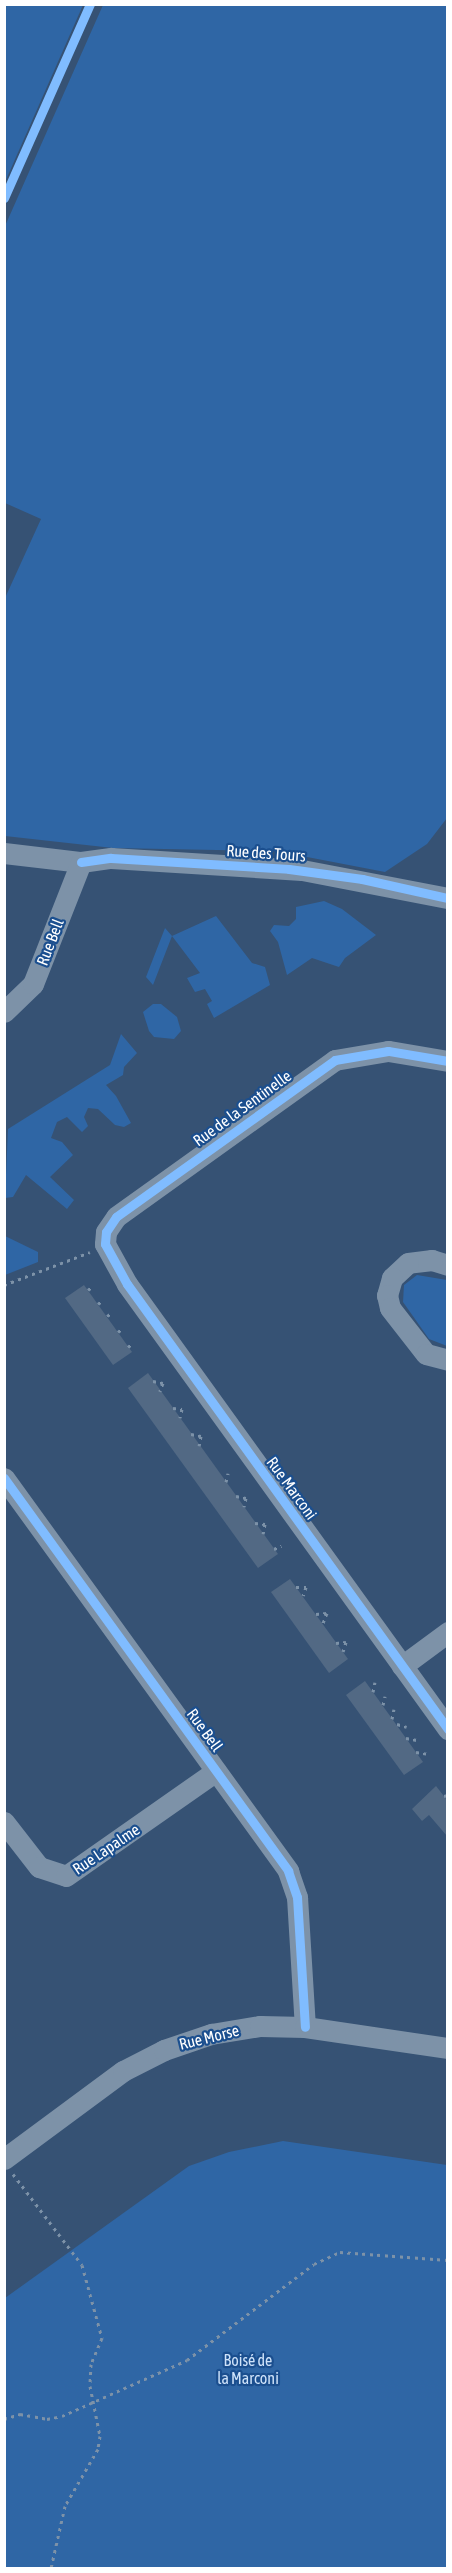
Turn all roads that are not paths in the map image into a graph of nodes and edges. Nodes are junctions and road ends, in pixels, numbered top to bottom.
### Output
1 (4, 853) edge
2 (81, 862) junction
3 (447, 898) edge
4 (4, 1012) edge
5 (447, 1061) edge
6 (113, 1263) joint
7 (447, 1265) edge
8 (447, 1360) edge
9 (4, 1478) edge
10 (447, 1632) edge
11 (402, 1665) junction
12 (447, 1729) edge
13 (216, 1771) junction
14 (4, 1822) edge
15 (305, 2028) junction
16 (447, 2048) edge
17 (8, 2164) edge

1 - 2 street, Rue des Tours
2 - 3 street, Rue des Tours
2 - 4 street, Rue Bell
5 - 6 street, Rue de la Sentinelle
6 - 11 street, Rue Marconi
7 - 8 street
9 - 13 street, Rue Bell
10 - 11 street
11 - 12 street, Rue Marconi
13 - 14 street, Rue Lapalme
13 - 15 street, Rue Bell
15 - 16 street, Rue Morse
15 - 17 street, Rue Morse

